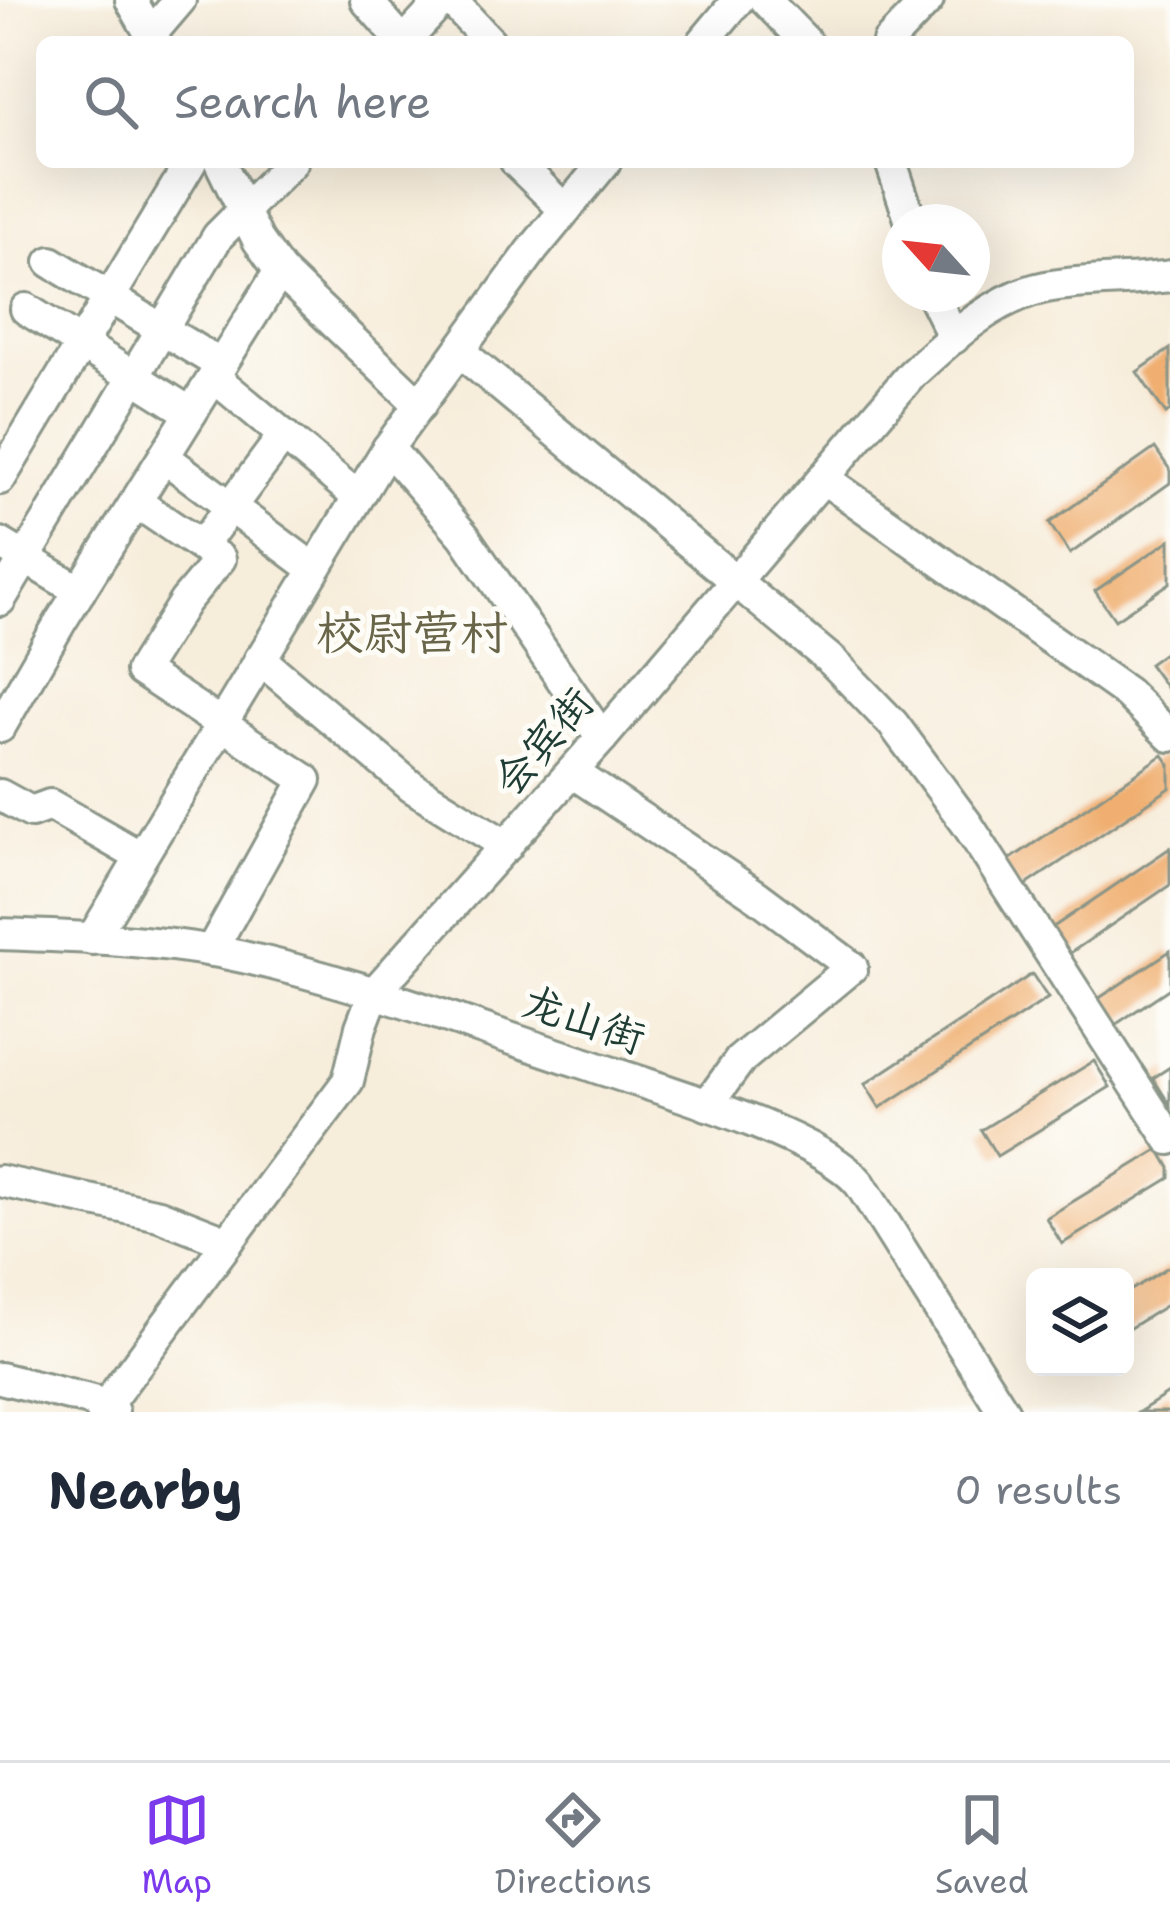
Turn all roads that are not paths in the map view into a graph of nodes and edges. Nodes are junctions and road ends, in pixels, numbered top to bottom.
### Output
1 (131, 0) edge
2 (180, 0) edge
3 (366, 0) edge
4 (447, 0) edge
5 (738, 0) edge
6 (765, 0) edge
7 (928, 0) edge
8 (152, 36) edge
9 (154, 36) edge
10 (398, 36) edge
11 (409, 36) edge
12 (484, 36) edge
13 (708, 36) edge
14 (800, 36) edge
15 (894, 36) edge
16 (187, 168) edge
17 (223, 168) edge
18 (286, 168) edge
19 (522, 168) edge
20 (599, 168) edge
21 (893, 168) edge
22 (904, 204) edge
23 (565, 210) junction
24 (244, 211) junction
25 (51, 262) dead end
26 (280, 271) junction
27 (1170, 276) edge
28 (110, 297) junction
29 (26, 309) dead end
30 (941, 312) edge
31 (162, 329) junction
32 (954, 338) junction
33 (82, 344) junction
34 (458, 351) junction
35 (218, 371) junction
36 (134, 376) junction
37 (419, 405) junction
38 (191, 413) junction
39 (284, 435) junction
40 (388, 448) junction
41 (164, 458) junction
42 (823, 478) junction
43 (0, 479) edge
44 (358, 497) junction
45 (136, 502) junction
46 (230, 507) junction
47 (202, 545) junction
48 (13, 551) edge
49 (314, 569) junction
50 (734, 582) junction
51 (80, 591) junction
52 (0, 600) edge
53 (260, 659) junction
54 (220, 725) junction
55 (0, 727) edge
56 (1170, 736) edge
57 (602, 738) junction
58 (572, 772) junction
59 (0, 795) edge
60 (507, 846) junction
61 (141, 857) junction
62 (0, 935) edge
63 (92, 939) junction
64 (211, 951) junction
65 (374, 993) junction
66 (707, 1105) junction
67 (1170, 1138) edge
68 (0, 1181) edge
69 (228, 1242) junction
70 (0, 1378) edge
71 (106, 1410) edge
72 (1004, 1412) edge

1 - 8 street
2 - 9 street
3 - 10 street
4 - 11 street
4 - 12 street
5 - 13 street
6 - 14 street
7 - 15 street
16 - 28 street
17 - 24 street
18 - 24 street
19 - 23 street
20 - 23 street
21 - 22 street
23 - 34 street
24 - 26 street
24 - 31 street
25 - 28 street
26 - 35 street
26 - 37 street
27 - 32 street, 会宾街
28 - 31 street
28 - 33 street
29 - 33 street
30 - 32 street
31 - 35 street
31 - 36 street
32 - 42 street, 会宾街
33 - 36 street
33 - 43 street
34 - 37 street
34 - 50 street
35 - 38 street
35 - 39 street
36 - 38 street
36 - 48 street
37 - 40 street
38 - 41 street
39 - 44 street
39 - 46 street
40 - 44 street
40 - 57 street
41 - 45 street
41 - 46 street
42 - 50 street, 会宾街
42 - 56 street
44 - 49 street
45 - 47 street
45 - 51 street
46 - 47 street
46 - 49 street
47 - 54 street
48 - 51 street
48 - 52 street
49 - 53 street
50 - 57 street, 会宾街
50 - 67 street
51 - 55 street
53 - 54 street
53 - 60 street
54 - 61 street
54 - 64 street
57 - 58 street, 会宾街
58 - 60 street, 会宾街
58 - 66 street
59 - 61 street
60 - 65 street, 会宾街
61 - 63 street
62 - 63 street, 龙山街
63 - 64 street, 龙山街
64 - 65 street, 龙山街
65 - 66 street, 龙山街
65 - 69 street, 会宾街
66 - 72 street, 龙山街
68 - 69 street
69 - 71 street, 会宾街
70 - 71 street

